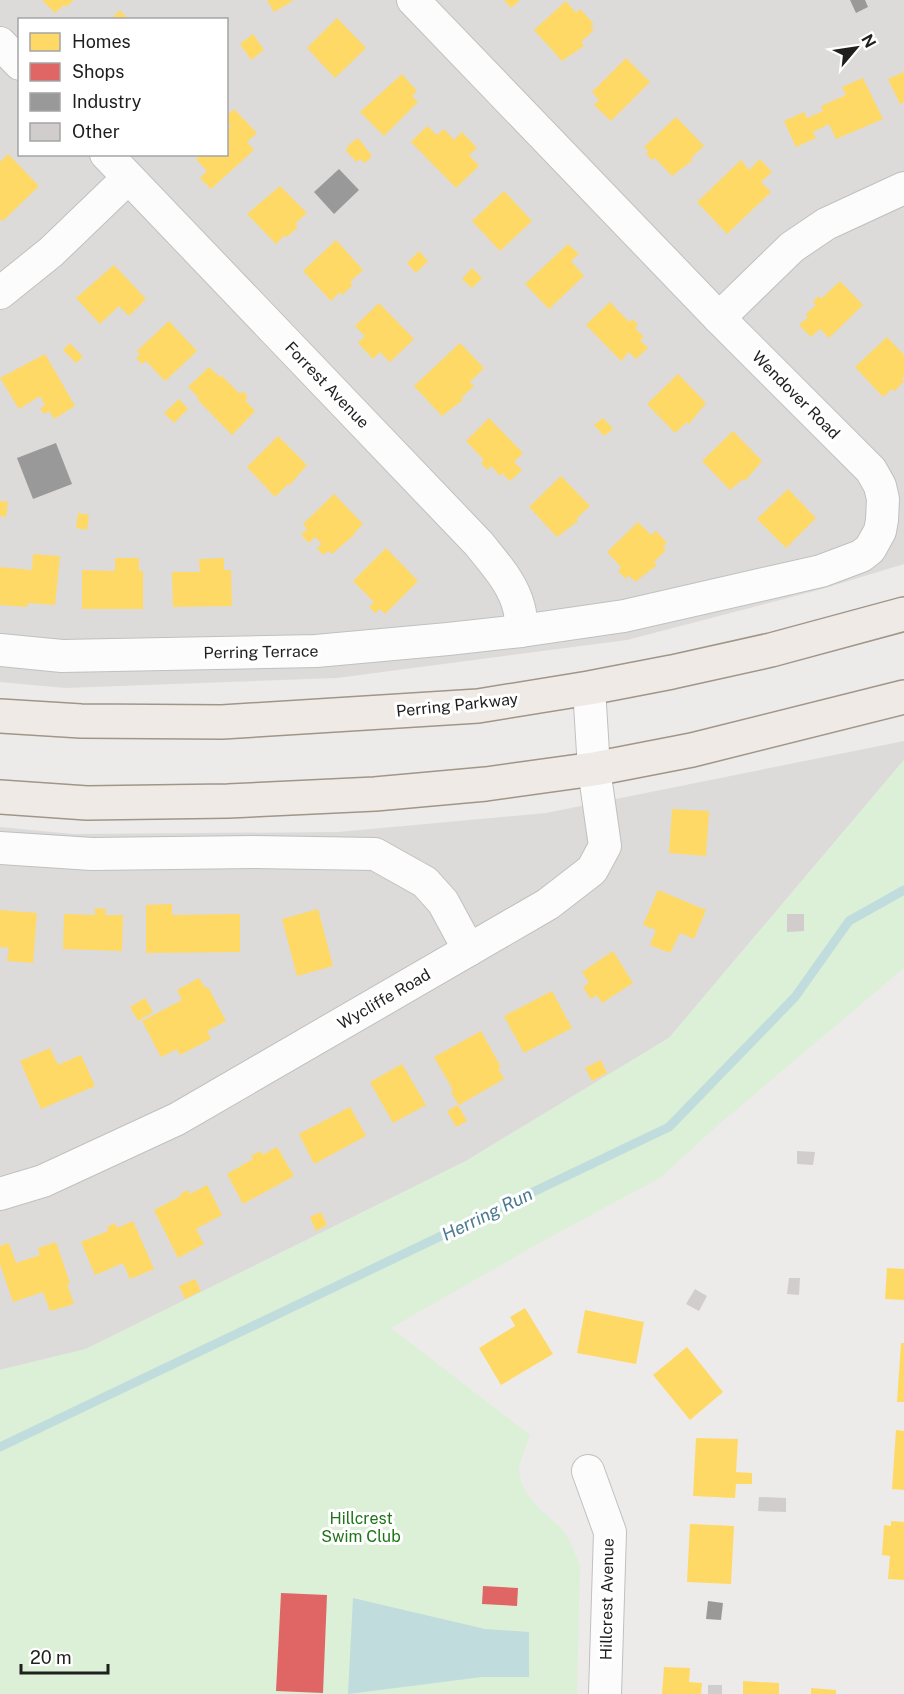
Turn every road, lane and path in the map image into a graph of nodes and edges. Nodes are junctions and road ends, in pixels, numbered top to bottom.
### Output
1 (413, 0) edge
2 (0, 43) edge
3 (18, 62) edge
4 (108, 156) edge
5 (128, 178) junction
6 (904, 188) edge
7 (0, 293) edge
8 (719, 318) junction
9 (904, 614) edge
10 (522, 631) junction
11 (0, 650) edge
12 (589, 688) junction
13 (904, 697) edge
14 (0, 716) edge
15 (594, 770) junction
16 (0, 797) edge
17 (0, 848) edge
18 (469, 950) junction
19 (0, 1194) edge
20 (588, 1471) dead end
21 (605, 1694) edge

1 - 8 street, Wendover Road
2 - 3 street
4 - 5 street, Forrest Avenue
5 - 7 street
5 - 10 street, Forrest Avenue
6 - 8 street
8 - 10 street, Wendover Road
9 - 12 main road, Perring Parkway
10 - 11 street, Perring Terrace
12 - 14 main road, Perring Parkway
12 - 15 street, Wycliffe Road
13 - 15 main road
15 - 16 main road
15 - 18 street, Wycliffe Road
17 - 18 street
18 - 19 street, Wycliffe Road
20 - 21 street, Hillcrest Avenue

